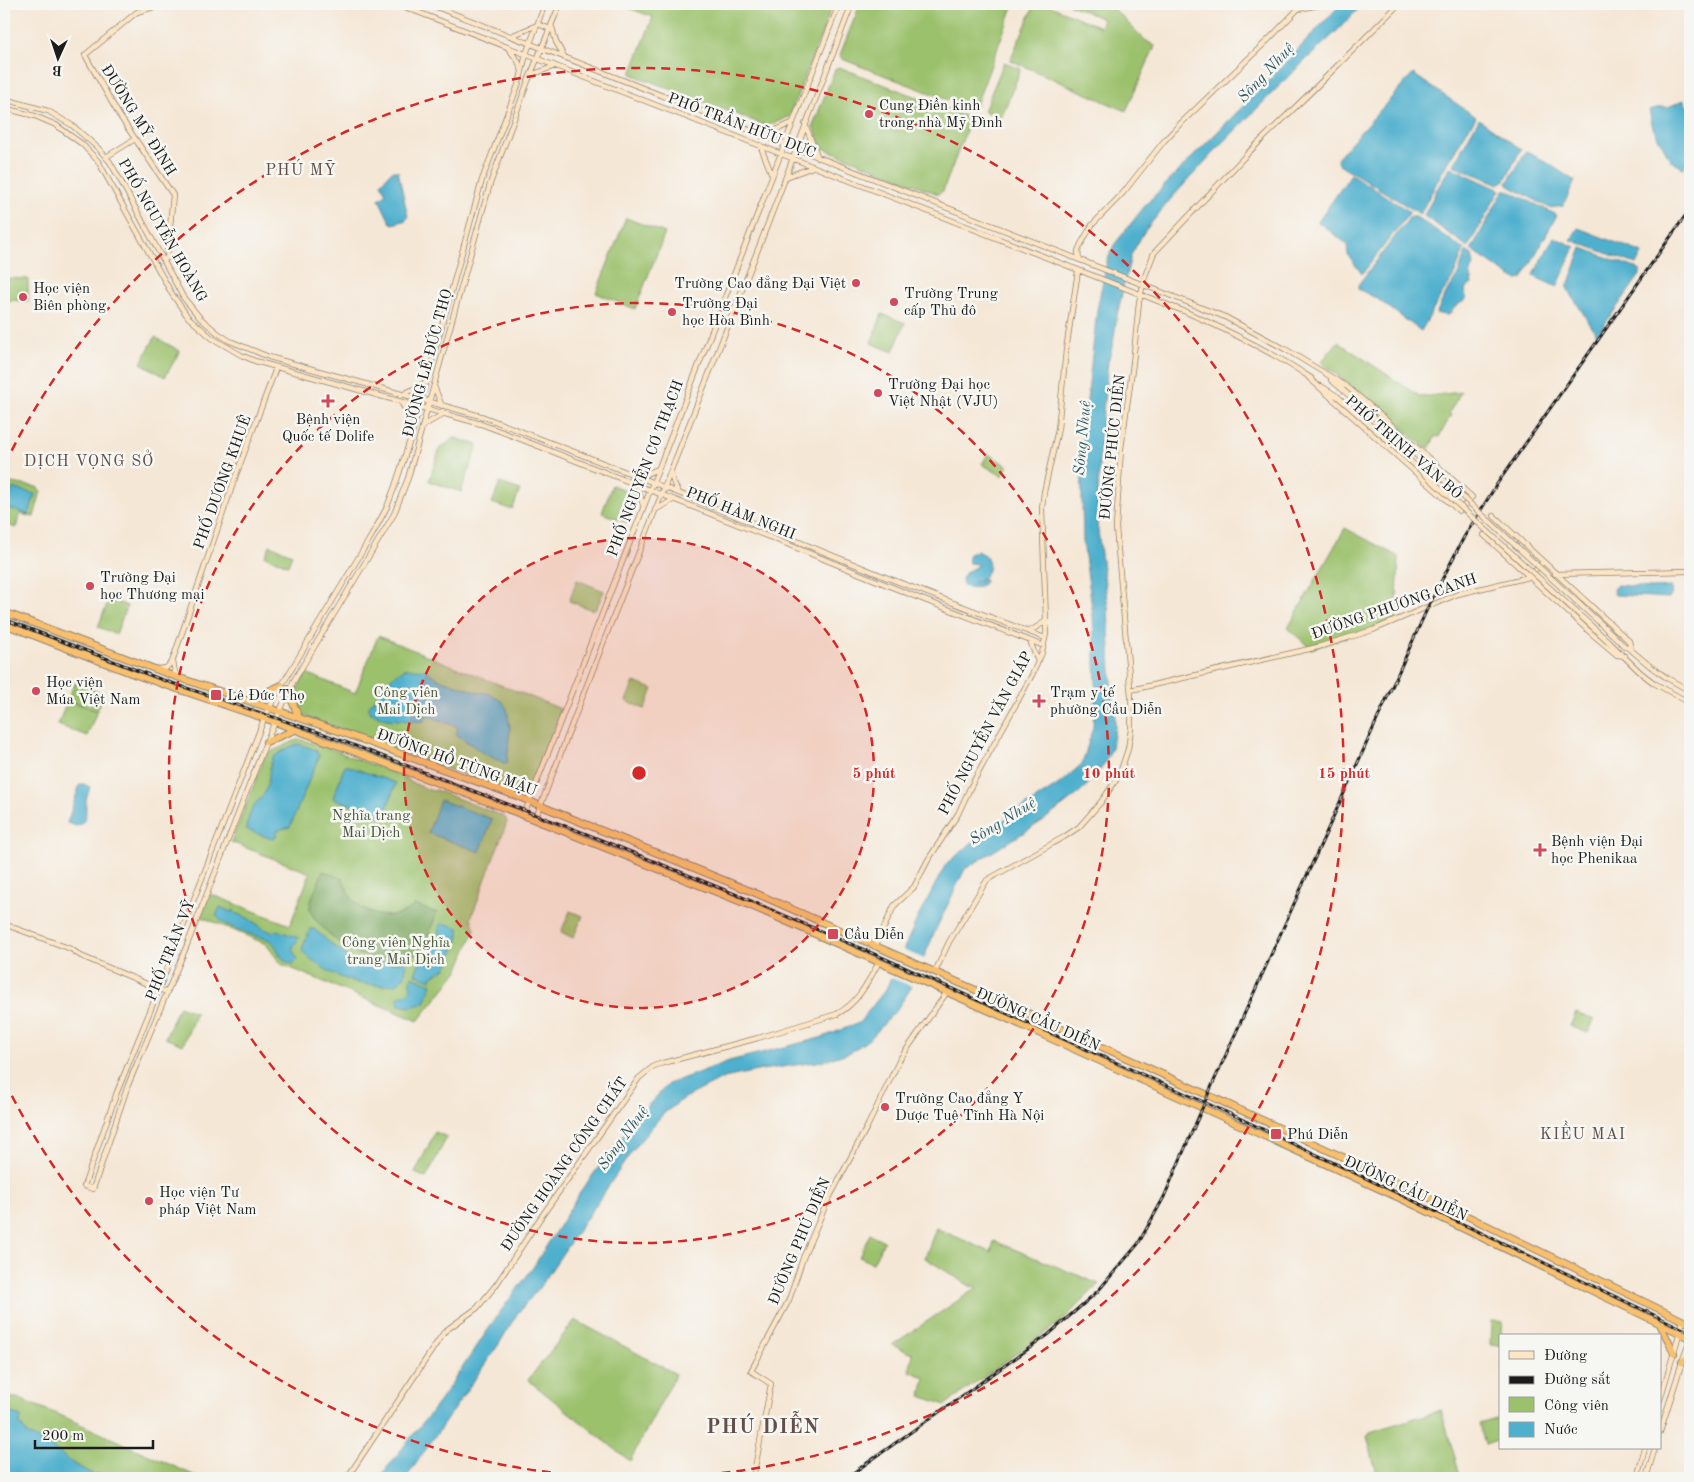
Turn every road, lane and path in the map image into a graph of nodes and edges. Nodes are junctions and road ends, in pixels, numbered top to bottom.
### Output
1 (164, 4) edge
2 (397, 4) edge
3 (429, 4) edge
4 (545, 4) edge
5 (560, 4) edge
6 (839, 4) edge
7 (852, 4) edge
8 (1325, 4) edge
9 (1397, 4) edge
10 (538, 24) junction
11 (551, 27) junction
12 (511, 36) junction
13 (530, 44) junction
14 (508, 47) junction
15 (542, 49) junction
16 (526, 54) junction
17 (538, 58) junction
18 (567, 59) junction
19 (556, 65) junction
20 (565, 69) junction
21 (531, 74) junction
22 (521, 75) junction
23 (528, 81) junction
24 (4, 100) edge
25 (4, 108) edge
26 (792, 123) junction
27 (805, 124) junction
28 (762, 136) junction
29 (135, 139) junction
30 (784, 144) junction
31 (760, 145) junction
32 (796, 149) junction
33 (780, 154) junction
34 (106, 157) junction
35 (793, 158) junction
36 (818, 158) junction
37 (813, 166) junction
38 (772, 175) junction
39 (786, 177) junction
40 (943, 207) junction
41 (940, 217) junction
42 (1079, 260) junction
43 (163, 261) junction
44 (1078, 271) junction
45 (1142, 285) junction
46 (1140, 295) junction
47 (276, 368) junction
48 (319, 371) junction
49 (1322, 372) junction
50 (1308, 377) junction
51 (317, 379) junction
52 (425, 383) junction
53 (434, 385) junction
54 (404, 394) junction
55 (421, 399) junction
56 (401, 402) junction
57 (429, 402) junction
58 (442, 406) junction
59 (419, 407) junction
60 (427, 409) junction
61 (443, 414) junction
62 (414, 425) junction
63 (423, 426) junction
64 (518, 430) junction
65 (516, 437) junction
66 (658, 469) junction
67 (671, 472) junction
68 (639, 477) junction
69 (652, 482) junction
70 (637, 485) junction
71 (665, 488) junction
72 (650, 490) junction
73 (679, 493) junction
74 (662, 495) junction
75 (674, 500) junction
76 (643, 506) junction
77 (656, 510) junction
78 (1494, 516) dead end
79 (1484, 535) dead end
80 (1543, 562) junction
81 (1690, 571) edge
82 (1555, 574) junction
83 (1529, 577) junction
84 (4, 612) edge
85 (600, 619) junction
86 (1046, 621) junction
87 (610, 623) junction
88 (4, 624) edge
89 (36, 624) junction
90 (57, 631) junction
91 (1029, 632) junction
92 (32, 634) junction
93 (1045, 638) junction
94 (1030, 640) junction
95 (52, 642) junction
96 (1044, 646) junction
97 (1631, 650) junction
98 (1625, 656) junction
99 (172, 661) junction
100 (1038, 662) junction
101 (157, 670) junction
102 (178, 677) junction
103 (284, 681) junction
104 (293, 682) junction
105 (289, 689) junction
106 (1131, 690) junction
107 (1690, 691) edge
108 (248, 700) junction
109 (1690, 703) edge
110 (269, 707) junction
111 (280, 710) junction
112 (299, 718) junction
113 (264, 719) junction
114 (274, 722) junction
115 (295, 730) junction
116 (266, 742) junction
117 (428, 765) junction
118 (443, 770) junction
119 (423, 777) junction
120 (439, 783) junction
121 (529, 802) junction
122 (540, 806) junction
123 (524, 815) junction
124 (535, 820) junction
125 (668, 857) junction
126 (663, 870) junction
127 (704, 872) junction
128 (699, 884) junction
129 (771, 900) junction
130 (766, 912) junction
131 (4, 924) edge
132 (875, 946) junction
133 (879, 962) junction
134 (922, 966) joint
135 (936, 972) junction
136 (918, 978) joint
137 (159, 989) junction
138 (166, 992) junction
139 (947, 992) junction
140 (1106, 1048) junction
141 (1100, 1061) junction
142 (1172, 1079) junction
143 (1166, 1091) junction
144 (1205, 1094) junction
145 (1212, 1097) junction
146 (1203, 1108) junction
147 (98, 1147) junction
148 (106, 1150) junction
149 (1469, 1218) junction
150 (1464, 1229) junction
151 (1683, 1321) junction
152 (1660, 1324) junction
153 (1690, 1324) edge
154 (1679, 1333) junction
155 (1690, 1339) edge
156 (1674, 1353) junction
157 (1690, 1356) edge
158 (1682, 1362) junction
159 (1662, 1393) edge
160 (1662, 1426) edge
161 (1645, 1450) edge
162 (1654, 1450) edge
163 (347, 1478) edge
164 (752, 1478) edge
165 (1637, 1478) edge
166 (1646, 1478) edge

1 - 29 main road, ĐƯỜNG MỸ ĐÌNH
2 - 14 main road, PHỐ TRẦN HỮU DỰC
3 - 12 main road, PHỐ TRẦN HỮU DỰC
4 - 10 main road, ĐƯỜNG LÊ ĐỨC THỌ
5 - 11 main road, ĐƯỜNG LÊ ĐỨC THỌ
6 - 26 main road, PHỐ NGUYỄN CƠ THẠCH
7 - 27 main road, PHỐ NGUYỄN CƠ THẠCH
8 - 42 main road
9 - 45 main road, ĐƯỜNG PHÚC DIỄN
10 - 11 main road
10 - 12 main road
10 - 13 main road, ĐƯỜNG LÊ ĐỨC THỌ
11 - 15 main road, ĐƯỜNG LÊ ĐỨC THỌ
11 - 18 main road
12 - 13 main road, PHỐ TRẦN HỮU DỰC
13 - 15 main road, PHỐ TRẦN HỮU DỰC
13 - 16 main road, ĐƯỜNG LÊ ĐỨC THỌ
14 - 16 main road, PHỐ TRẦN HỮU DỰC
14 - 22 main road
15 - 17 main road, ĐƯỜNG LÊ ĐỨC THỌ
15 - 18 main road, PHỐ TRẦN HỮU DỰC
16 - 17 main road, PHỐ TRẦN HỮU DỰC
16 - 22 main road, ĐƯỜNG LÊ ĐỨC THỌ
17 - 19 main road, PHỐ TRẦN HỮU DỰC
17 - 21 main road, ĐƯỜNG LÊ ĐỨC THỌ
18 - 20 main road
18 - 28 main road, PHỐ TRẦN HỮU DỰC
19 - 20 main road, PHỐ TRẦN HỮU DỰC
19 - 21 main road
20 - 31 main road, PHỐ TRẦN HỮU DỰC
21 - 23 main road, ĐƯỜNG LÊ ĐỨC THỌ
22 - 23 main road
22 - 52 main road, ĐƯỜNG LÊ ĐỨC THỌ
23 - 53 main road, ĐƯỜNG LÊ ĐỨC THỌ
24 - 34 main road, PHỐ NGUYỄN HOÀNG
25 - 47 main road, PHỐ NGUYỄN HOÀNG
26 - 28 main road
26 - 30 main road, PHỐ NGUYỄN CƠ THẠCH
27 - 32 main road, PHỐ NGUYỄN CƠ THẠCH
27 - 36 main road
28 - 30 main road, PHỐ TRẦN HỮU DỰC
29 - 34 main road
29 - 43 main road, ĐƯỜNG MỸ ĐÌNH
30 - 32 main road, PHỐ TRẦN HỮU DỰC
30 - 33 main road, PHỐ NGUYỄN CƠ THẠCH
31 - 33 main road, PHỐ TRẦN HỮU DỰC
31 - 38 main road
32 - 35 main road, PHỐ NGUYỄN CƠ THẠCH
32 - 36 main road, PHỐ TRẦN HỮU DỰC
33 - 35 main road, PHỐ TRẦN HỮU DỰC
33 - 38 main road, PHỐ NGUYỄN CƠ THẠCH
34 - 43 main road, PHỐ NGUYỄN HOÀNG
35 - 37 main road, PHỐ TRẦN HỮU DỰC
35 - 39 main road, PHỐ NGUYỄN CƠ THẠCH
36 - 40 main road, PHỐ TRẦN HỮU DỰC
37 - 39 main road
37 - 41 main road, PHỐ TRẦN HỮU DỰC
38 - 66 main road, PHỐ NGUYỄN CƠ THẠCH
39 - 67 main road, PHỐ NGUYỄN CƠ THẠCH
40 - 41 main road
40 - 42 main road, PHỐ TRẦN HỮU DỰC
41 - 44 main road, PHỐ TRẦN HỮU DỰC
42 - 45 main road, PHỐ TRỊNH VĂN BÔ
43 - 48 main road, PHỐ NGUYỄN HOÀNG
44 - 46 main road, PHỐ TRỊNH VĂN BÔ
44 - 86 main road, PHỐ NGUYỄN VĂN GIÁP
45 - 46 main road, ĐƯỜNG PHÚC DIỄN
45 - 49 main road, PHỐ TRỊNH VĂN BÔ
46 - 50 main road, PHỐ TRỊNH VĂN BÔ
46 - 106 main road, ĐƯỜNG PHÚC DIỄN
47 - 51 main road, PHỐ NGUYỄN HOÀNG
47 - 99 main road, PHỐ DƯƠNG KHUÊ
48 - 51 main road
48 - 54 main road, PHỐ NGUYỄN HOÀNG
49 - 50 main road, PHỐ TRỊNH VĂN BÔ
49 - 97 main road, PHỐ TRỊNH VĂN BÔ, bridge
50 - 98 main road, PHỐ TRỊNH VĂN BÔ, bridge
51 - 56 main road, PHỐ NGUYỄN HOÀNG
52 - 54 main road
52 - 55 main road, ĐƯỜNG LÊ ĐỨC THỌ
53 - 57 main road, ĐƯỜNG LÊ ĐỨC THỌ
53 - 58 main road
54 - 55 main road, PHỐ NGUYỄN HOÀNG
55 - 57 main road, PHỐ NGUYỄN HOÀNG
55 - 59 main road, ĐƯỜNG LÊ ĐỨC THỌ
56 - 59 main road, PHỐ NGUYỄN HOÀNG
56 - 62 main road
57 - 58 main road, PHỐ HÀM NGHI
57 - 60 main road, ĐƯỜNG LÊ ĐỨC THỌ
58 - 64 main road, PHỐ HÀM NGHI
59 - 60 main road, PHỐ NGUYỄN HOÀNG
59 - 62 main road, ĐƯỜNG LÊ ĐỨC THỌ
60 - 61 main road, PHỐ HÀM NGHI
60 - 63 main road, ĐƯỜNG LÊ ĐỨC THỌ
61 - 63 main road
61 - 65 main road, PHỐ HÀM NGHI
62 - 103 main road, ĐƯỜNG LÊ ĐỨC THỌ
63 - 104 main road, ĐƯỜNG LÊ ĐỨC THỌ
64 - 65 main road
64 - 68 main road, PHỐ HÀM NGHI
65 - 70 main road, PHỐ HÀM NGHI
66 - 68 main road
66 - 69 main road, PHỐ NGUYỄN CƠ THẠCH
67 - 71 main road, PHỐ NGUYỄN CƠ THẠCH
67 - 73 main road
68 - 69 main road, PHỐ HÀM NGHI
69 - 71 main road, PHỐ HÀM NGHI
69 - 72 main road, PHỐ NGUYỄN CƠ THẠCH
70 - 72 main road, PHỐ HÀM NGHI
70 - 76 main road
71 - 73 main road, PHỐ HÀM NGHI
71 - 74 main road, PHỐ NGUYỄN CƠ THẠCH
72 - 74 main road, PHỐ HÀM NGHI
72 - 76 main road, PHỐ NGUYỄN CƠ THẠCH
73 - 91 main road, PHỐ HÀM NGHI
74 - 75 main road, PHỐ HÀM NGHI
74 - 77 main road, PHỐ NGUYỄN CƠ THẠCH
75 - 77 main road
75 - 94 main road, PHỐ HÀM NGHI
76 - 85 main road, PHỐ NGUYỄN CƠ THẠCH
77 - 87 main road, PHỐ NGUYỄN CƠ THẠCH
78 - 80 main road
79 - 83 main road
80 - 82 main road
80 - 83 main road
81 - 82 main road
82 - 97 main road
83 - 98 main road
83 - 106 main road, ĐƯỜNG PHƯƠNG CANH
84 - 89 highway, ĐƯỜNG HỒ TÙNG MẬU
85 - 87 main road
85 - 121 main road, PHỐ NGUYỄN CƠ THẠCH
86 - 91 main road
86 - 93 main road, PHỐ NGUYỄN VĂN GIÁP
87 - 122 main road, PHỐ NGUYỄN CƠ THẠCH
88 - 92 highway, ĐƯỜNG HỒ TÙNG MẬU
89 - 90 highway, ĐƯỜNG HỒ TÙNG MẬU
89 - 92 highway
90 - 95 highway
90 - 101 highway, ĐƯỜNG HỒ TÙNG MẬU
91 - 93 main road, PHỐ HÀM NGHI
92 - 95 highway, ĐƯỜNG HỒ TÙNG MẬU
93 - 96 main road, PHỐ NGUYỄN VĂN GIÁP
94 - 96 main road, PHỐ HÀM NGHI
94 - 100 main road
95 - 113 highway, ĐƯỜNG HỒ TÙNG MẬU
96 - 100 main road, PHỐ NGUYỄN VĂN GIÁP
97 - 107 main road, PHỐ TRỊNH VĂN BÔ
98 - 109 main road
99 - 101 main road
99 - 102 main road
100 - 132 main road, PHỐ NGUYỄN VĂN GIÁP
101 - 102 highway, ĐƯỜNG HỒ TÙNG MẬU
102 - 108 highway, ĐƯỜNG HỒ TÙNG MẬU
103 - 104 main road
103 - 108 highway
103 - 110 main road, ĐƯỜNG LÊ ĐỨC THỌ
104 - 105 main road, ĐƯỜNG LÊ ĐỨC THỌ
105 - 111 main road, ĐƯỜNG LÊ ĐỨC THỌ
105 - 112 highway
106 - 135 main road, ĐƯỜNG PHÚC DIỄN
108 - 110 highway, ĐƯỜNG HỒ TÙNG MẬU
110 - 111 highway, ĐƯỜNG HỒ TÙNG MẬU
110 - 113 main road, PHỐ TRẦN VỸ
111 - 112 highway, ĐƯỜNG HỒ TÙNG MẬU
111 - 114 main road, ĐƯỜNG LÊ ĐỨC THỌ
112 - 117 highway, ĐƯỜNG HỒ TÙNG MẬU
113 - 114 highway, ĐƯỜNG HỒ TÙNG MẬU
113 - 137 main road, PHỐ TRẦN VỸ
114 - 115 highway, ĐƯỜNG HỒ TÙNG MẬU
114 - 116 main road, PHỐ TRẦN VỸ
115 - 116 highway
115 - 119 highway, ĐƯỜNG HỒ TÙNG MẬU
116 - 138 main road, PHỐ TRẦN VỸ
117 - 118 highway, ĐƯỜNG HỒ TÙNG MẬU
117 - 119 highway
118 - 120 highway
118 - 121 highway, ĐƯỜNG HỒ TÙNG MẬU
119 - 120 highway, ĐƯỜNG HỒ TÙNG MẬU
120 - 123 highway, ĐƯỜNG HỒ TÙNG MẬU
121 - 122 highway, ĐƯỜNG HỒ TÙNG MẬU
121 - 123 main road, PHỐ NGUYỄN CƠ THẠCH
122 - 124 main road, PHỐ NGUYỄN CƠ THẠCH
122 - 125 highway, ĐƯỜNG HỒ TÙNG MẬU
123 - 124 highway, ĐƯỜNG HỒ TÙNG MẬU
124 - 126 highway, ĐƯỜNG HỒ TÙNG MẬU
125 - 126 highway
125 - 127 highway, ĐƯỜNG HỒ TÙNG MẬU
126 - 128 highway, ĐƯỜNG HỒ TÙNG MẬU
127 - 128 highway
127 - 129 highway, ĐƯỜNG HỒ TÙNG MẬU
128 - 130 highway, ĐƯỜNG HỒ TÙNG MẬU
129 - 130 highway
129 - 132 highway, ĐƯỜNG HỒ TÙNG MẬU
130 - 133 highway, ĐƯỜNG HỒ TÙNG MẬU
131 - 137 main road
132 - 134 highway, ĐƯỜNG HỒ TÙNG MẬU
133 - 136 highway, ĐƯỜNG HỒ TÙNG MẬU
133 - 163 main road, ĐƯỜNG HOÀNG CÔNG CHẤT
134 - 135 highway, ĐƯỜNG CẦU DIỄN
135 - 140 highway, ĐƯỜNG CẦU DIỄN
136 - 139 highway, ĐƯỜNG CẦU DIỄN
137 - 138 main road
137 - 147 main road, PHỐ TRẦN VỸ
138 - 148 main road, PHỐ TRẦN VỸ
139 - 141 highway, ĐƯỜNG CẦU DIỄN
139 - 164 main road, ĐƯỜNG PHÚ DIỄN
140 - 141 highway
140 - 142 highway, ĐƯỜNG CẦU DIỄN
141 - 143 highway, ĐƯỜNG CẦU DIỄN
142 - 143 highway
142 - 144 highway, ĐƯỜNG CẦU DIỄN
143 - 146 highway, ĐƯỜNG CẦU DIỄN
144 - 145 highway, ĐƯỜNG CẦU DIỄN
144 - 146 highway
145 - 146 highway
145 - 149 highway, ĐƯỜNG CẦU DIỄN
146 - 150 highway, ĐƯỜNG CẦU DIỄN
147 - 148 main road
147 - 148 main road, PHỐ TRẦN VỸ
149 - 150 highway
149 - 151 highway, ĐƯỜNG CẦU DIỄN
150 - 152 highway, ĐƯỜNG CẦU DIỄN
151 - 153 highway, ĐƯỜNG CẦU DIỄN
151 - 154 main road
152 - 154 highway, ĐƯỜNG CẦU DIỄN
152 - 156 highway
154 - 155 highway, ĐƯỜNG CẦU DIỄN
154 - 156 main road
155 - 158 main road
156 - 159 main road
157 - 158 highway
158 - 160 main road
161 - 165 main road
162 - 166 main road

